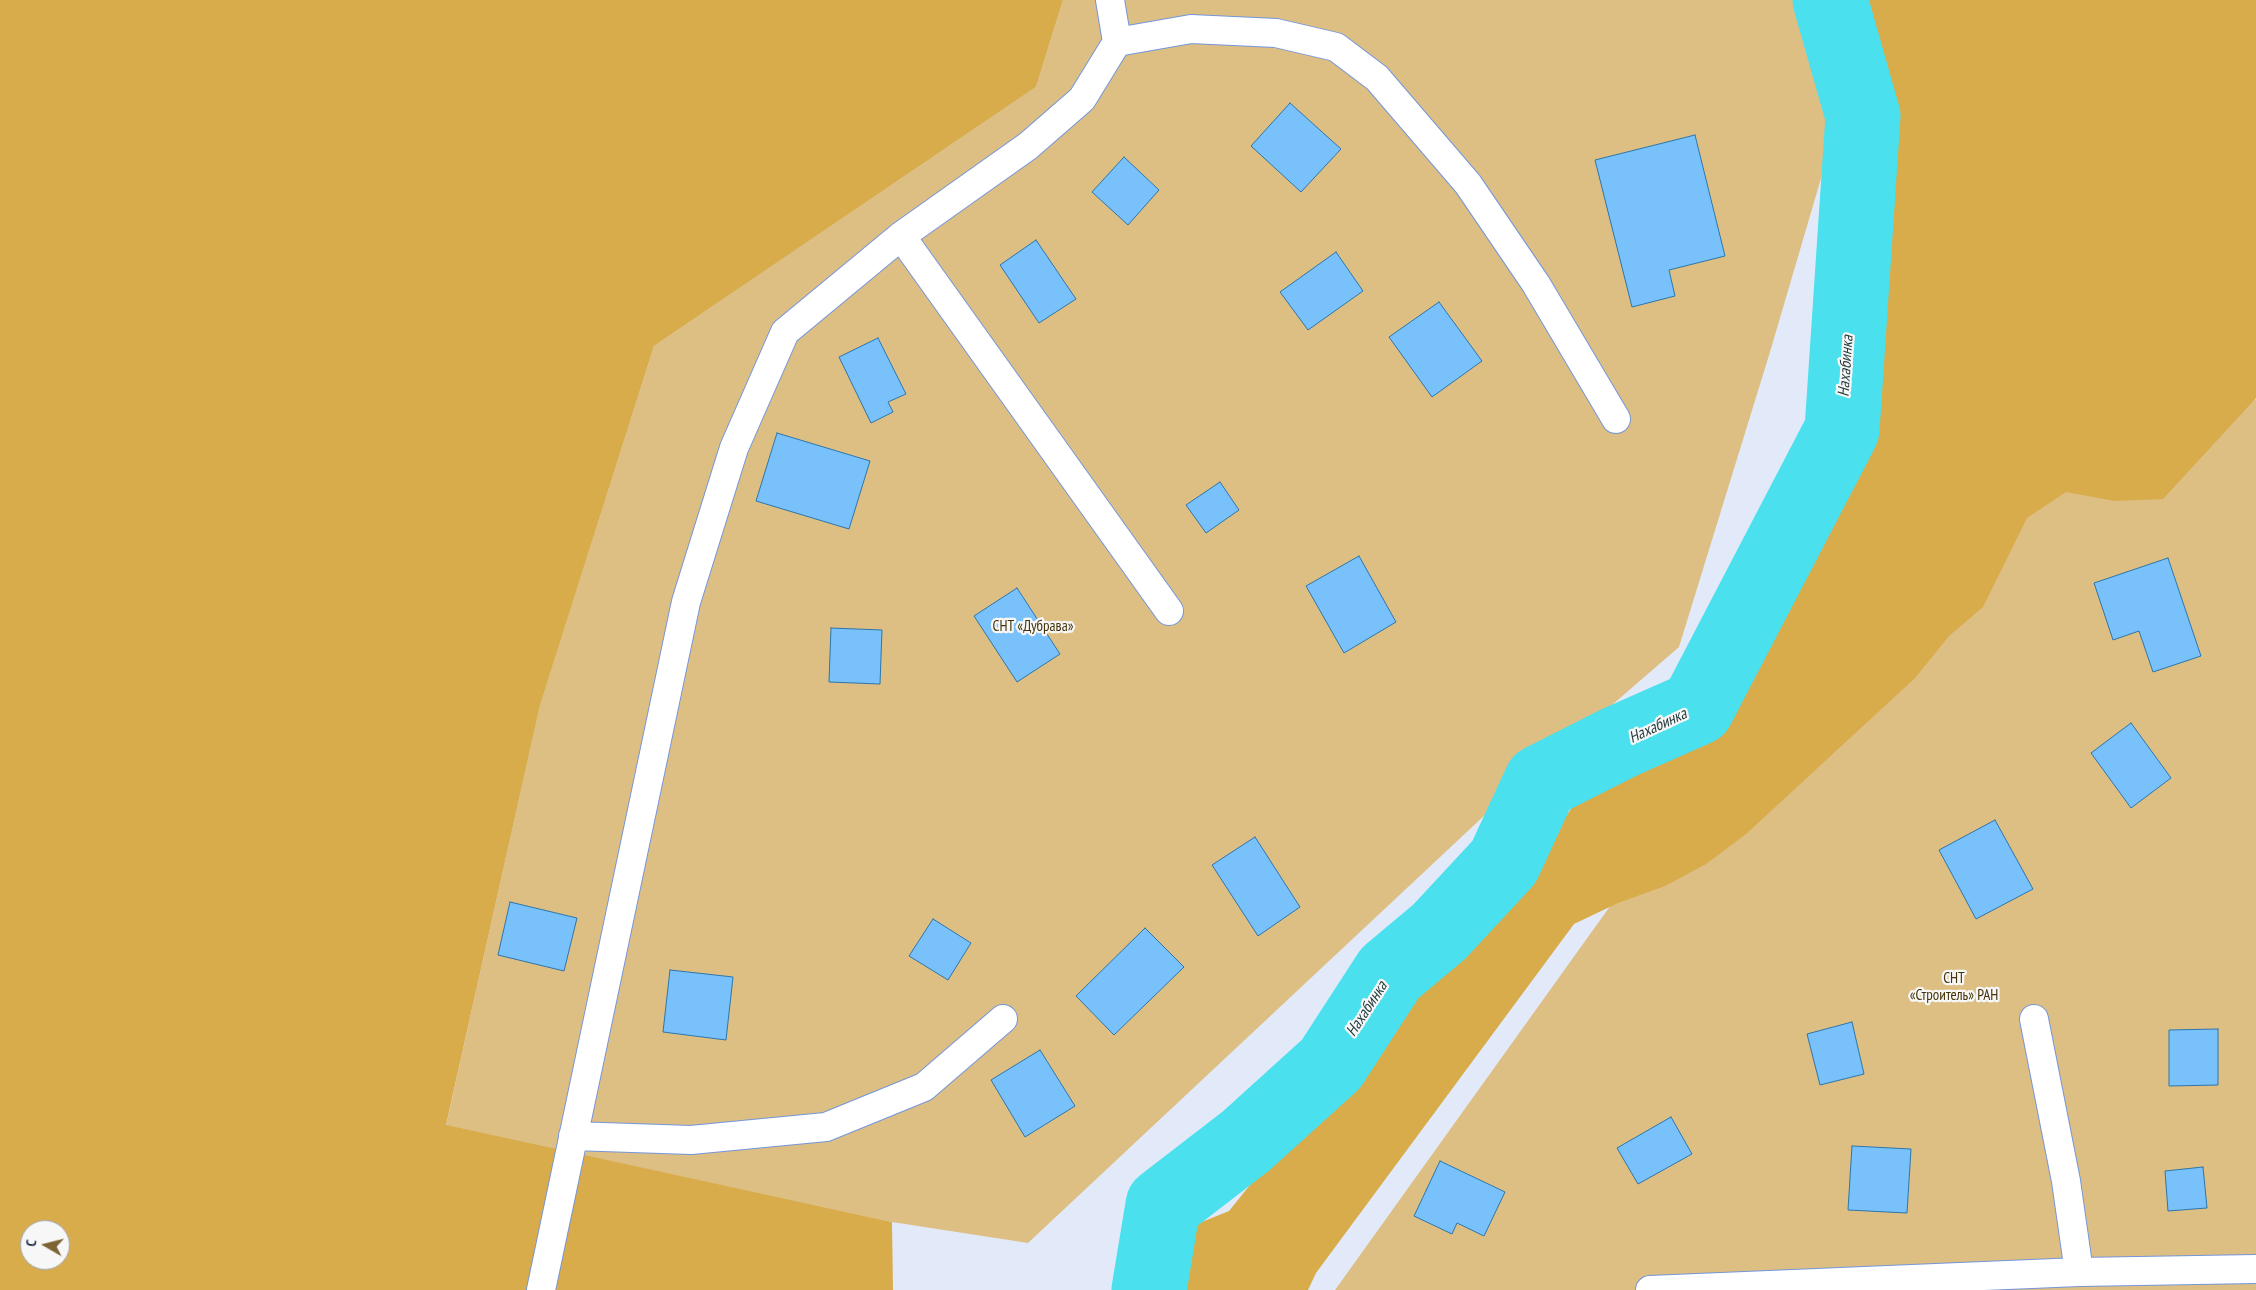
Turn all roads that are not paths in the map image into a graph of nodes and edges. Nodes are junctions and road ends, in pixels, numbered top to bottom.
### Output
1 (1110, 0) edge
2 (1117, 42) junction
3 (901, 236) junction
4 (1616, 419) dead end
5 (1169, 611) dead end
6 (2034, 1018) dead end
7 (1003, 1019) dead end
8 (573, 1136) junction
9 (2256, 1269) edge
10 (2079, 1272) junction
11 (541, 1290) edge
12 (1650, 1290) edge

1 - 2 street
2 - 3 street
2 - 4 street
3 - 5 street
3 - 8 street
6 - 10 street
7 - 8 street
8 - 11 street
9 - 10 street
10 - 12 street

